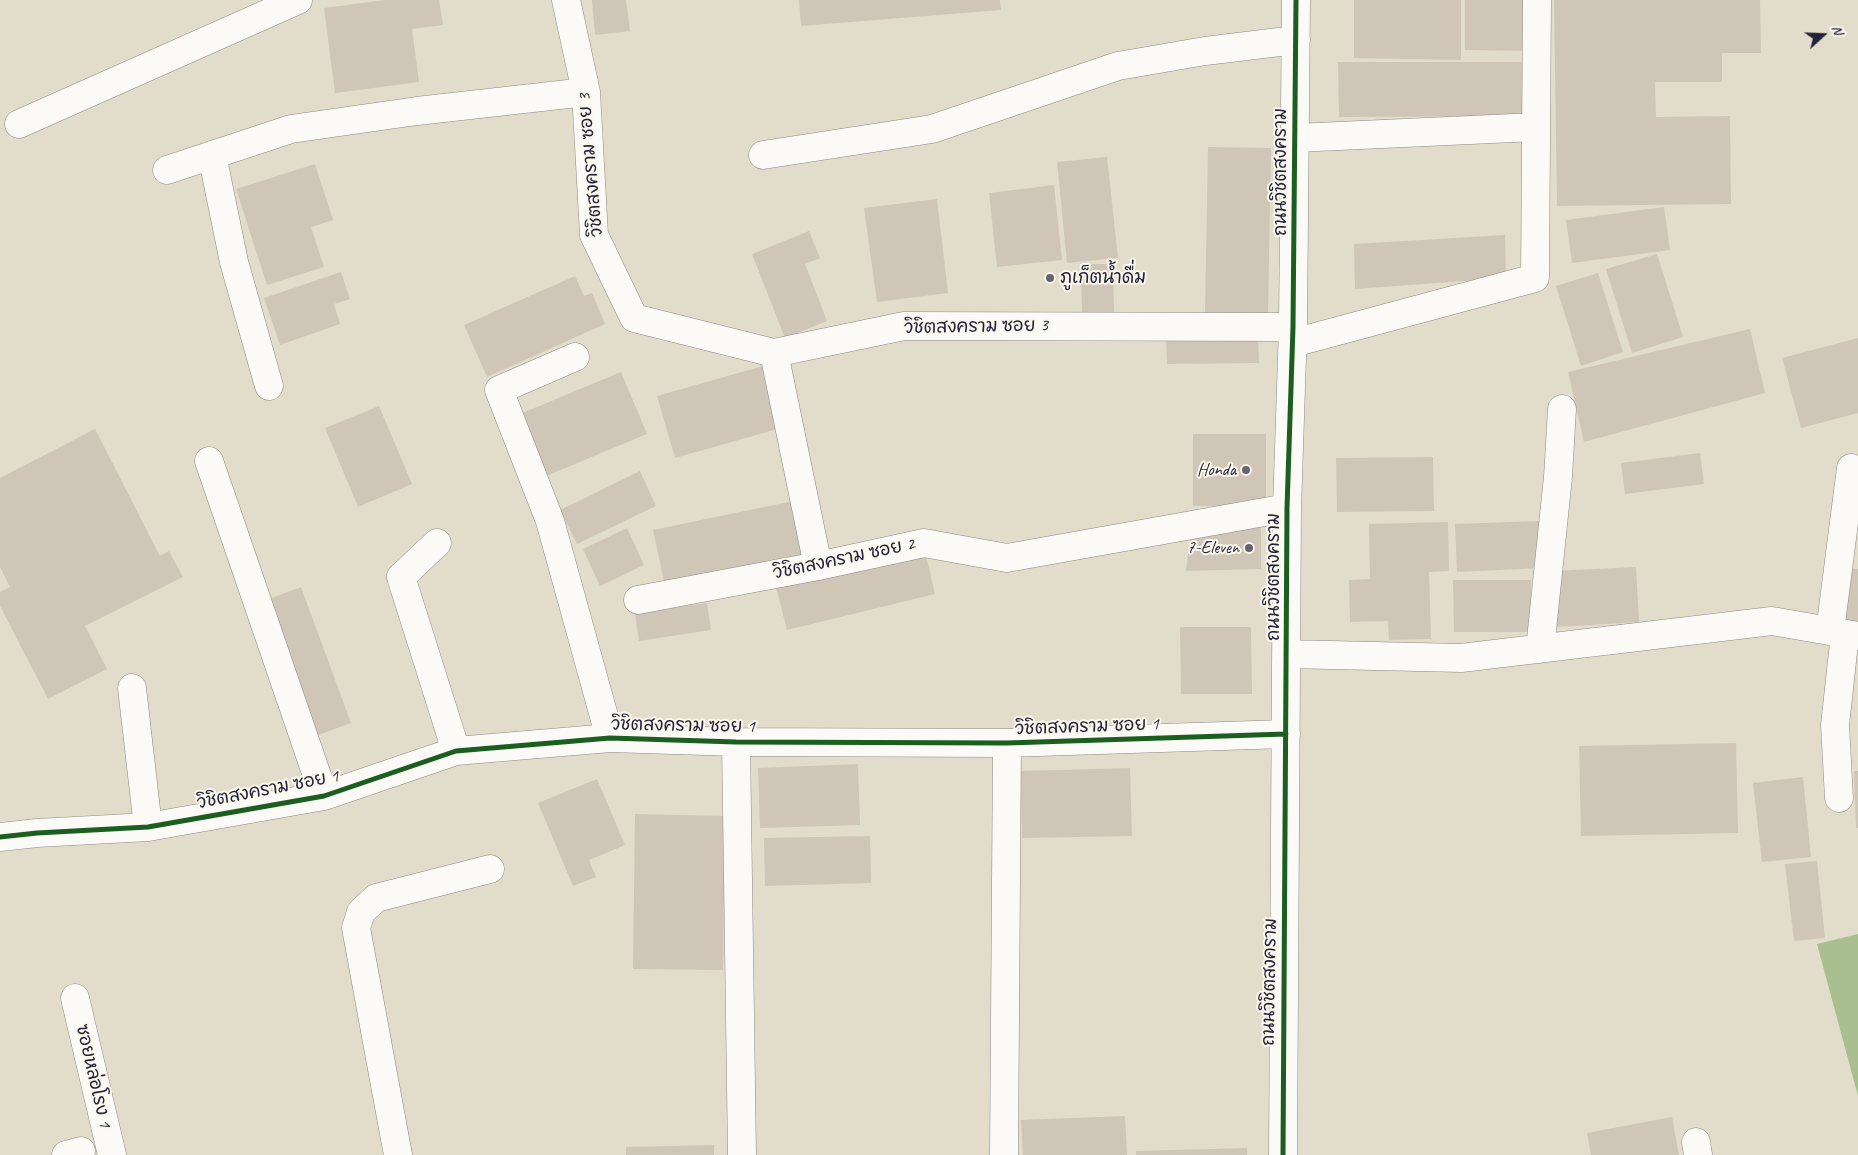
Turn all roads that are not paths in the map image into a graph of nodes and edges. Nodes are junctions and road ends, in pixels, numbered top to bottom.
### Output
1 (298, 0) edge
2 (566, 0) edge
3 (1296, 0) edge
4 (1537, 0) edge
5 (1296, 40) junction
6 (586, 92) junction
7 (19, 124) dead end
8 (1536, 127) junction
9 (1295, 138) junction
10 (212, 155) junction
11 (763, 155) dead end
12 (167, 170) dead end
13 (1293, 335) junction
14 (774, 353) junction
15 (575, 357) dead end
16 (269, 386) dead end
17 (1562, 409) dead end
18 (209, 461) dead end
19 (1851, 468) dead end
20 (1287, 508) junction
21 (437, 543) dead end
22 (818, 566) junction
23 (638, 600) dead end
24 (1844, 634) edge
25 (1540, 649) junction
26 (1287, 654) junction
27 (132, 688) dead end
28 (1286, 734) junction
29 (610, 738) junction
30 (736, 742) junction
31 (1007, 743) junction
32 (456, 751) junction
33 (324, 796) junction
34 (1839, 798) dead end
35 (148, 827) junction
36 (0, 837) edge
37 (490, 869) dead end
38 (75, 998) dead end
39 (112, 1155) edge
40 (398, 1155) edge
41 (742, 1155) edge
42 (1004, 1155) edge
43 (1282, 1155) edge

1 - 7 street
2 - 6 street, วิชิตสงคราม ซอย 3
3 - 5 street, ถนนวิชิตสงคราม
4 - 8 street
5 - 9 street, ถนนวิชิตสงคราม
5 - 11 street
6 - 10 street
6 - 14 street, วิชิตสงคราม ซอย 3
8 - 9 street
8 - 13 street, วิชิตสงคราม ซอย 3
9 - 13 street, ถนนวิชิตสงคราม
10 - 12 street
10 - 16 street
13 - 14 street, วิชิตสงคราม ซอย 3
13 - 20 street, ถนนวิชิตสงคราม
14 - 22 street
15 - 29 street
17 - 25 street
18 - 33 street
19 - 24 street
20 - 22 street, วิชิตสงคราม ซอย 2
20 - 26 street, ถนนวิชิตสงคราม
21 - 32 street
22 - 23 street, วิชิตสงคราม ซอย 2
24 - 25 street
24 - 34 street
25 - 26 street
26 - 28 street, ถนนวิชิตสงคราม
27 - 35 street
28 - 31 street, วิชิตสงคราม ซอย 1
28 - 43 street, ถนนวิชิตสงคราม
29 - 30 street, วิชิตสงคราม ซอย 1
29 - 32 street, วิชิตสงคราม ซอย 1
30 - 31 street, วิชิตสงคราม ซอย 1
30 - 41 street
31 - 42 street
32 - 33 street, วิชิตสงคราม ซอย 1
33 - 35 street, วิชิตสงคราม ซอย 1
35 - 36 street, วิชิตสงคราม ซอย 1
37 - 40 street
38 - 39 street, ซอยหล่อโรง 1

